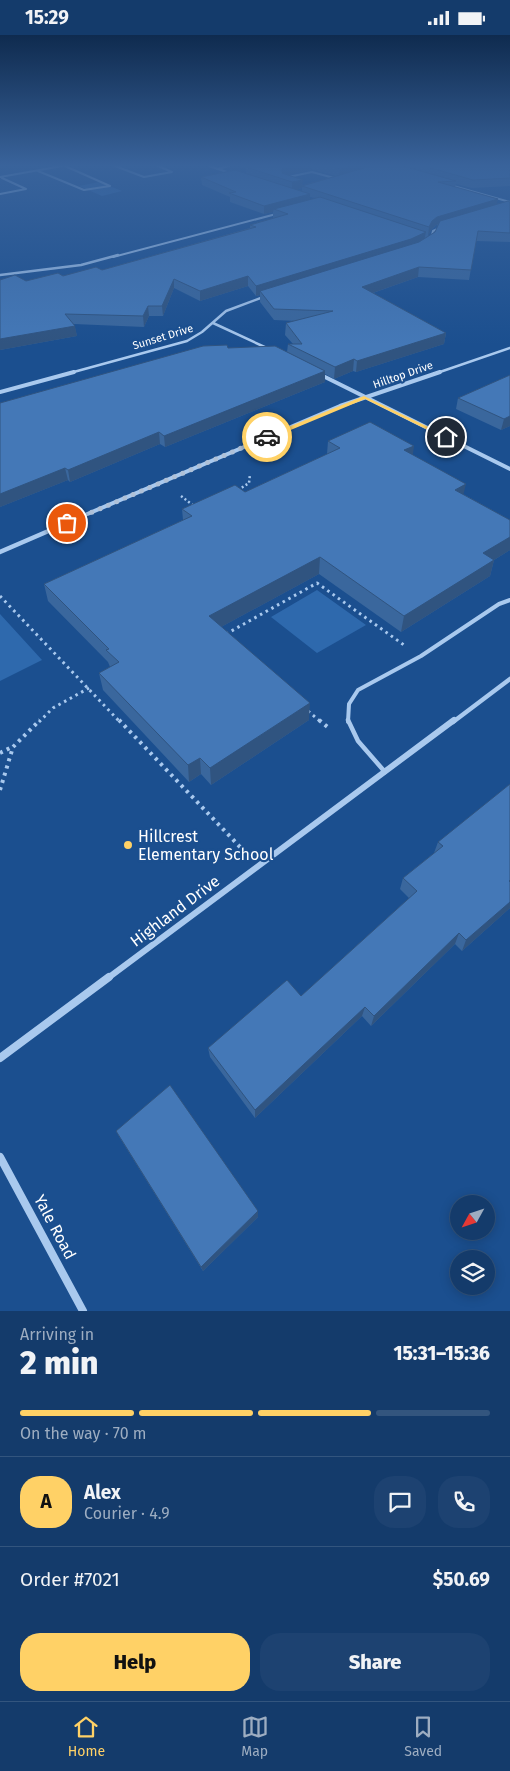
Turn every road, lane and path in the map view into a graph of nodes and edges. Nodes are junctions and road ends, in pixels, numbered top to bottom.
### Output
1 (234, 226) edge
2 (445, 226) edge
3 (424, 238) edge
4 (431, 240) junction
5 (428, 243) edge
6 (0, 275) edge
7 (270, 295) edge
8 (213, 323) junction
9 (510, 349) edge
10 (277, 353) edge
11 (318, 373) edge
12 (0, 392) edge
13 (366, 397) junction
14 (510, 469) edge
15 (250, 473) dead end
16 (234, 492) edge
17 (180, 496) dead end
18 (198, 509) edge
19 (0, 552) edge
20 (0, 596) edge
21 (510, 600) edge
22 (220, 637) edge
23 (405, 645) dead end
24 (510, 679) edge
25 (89, 688) junction
26 (301, 705) edge
27 (330, 730) dead end
28 (13, 747) junction
29 (0, 753) edge
30 (385, 772) junction
31 (0, 790) edge
32 (242, 849) dead end
33 (0, 1059) edge
34 (0, 1157) edge
35 (83, 1311) edge

1 - 6 street
2 - 4 street
3 - 4 street
4 - 5 street
7 - 8 street, Sunset Drive
8 - 10 street
8 - 12 street, Sunset Drive
9 - 13 street, Hilltop Drive
11 - 13 street
13 - 14 street
13 - 19 street, Hilltop Drive
15 - 16 path
17 - 18 path
20 - 25 path
21 - 30 lane
22 - 23 path
24 - 30 street, Highland Drive
25 - 28 path
25 - 32 path
26 - 27 path
28 - 29 path
28 - 31 path
30 - 33 street, Highland Drive
34 - 35 street, Yale Road

